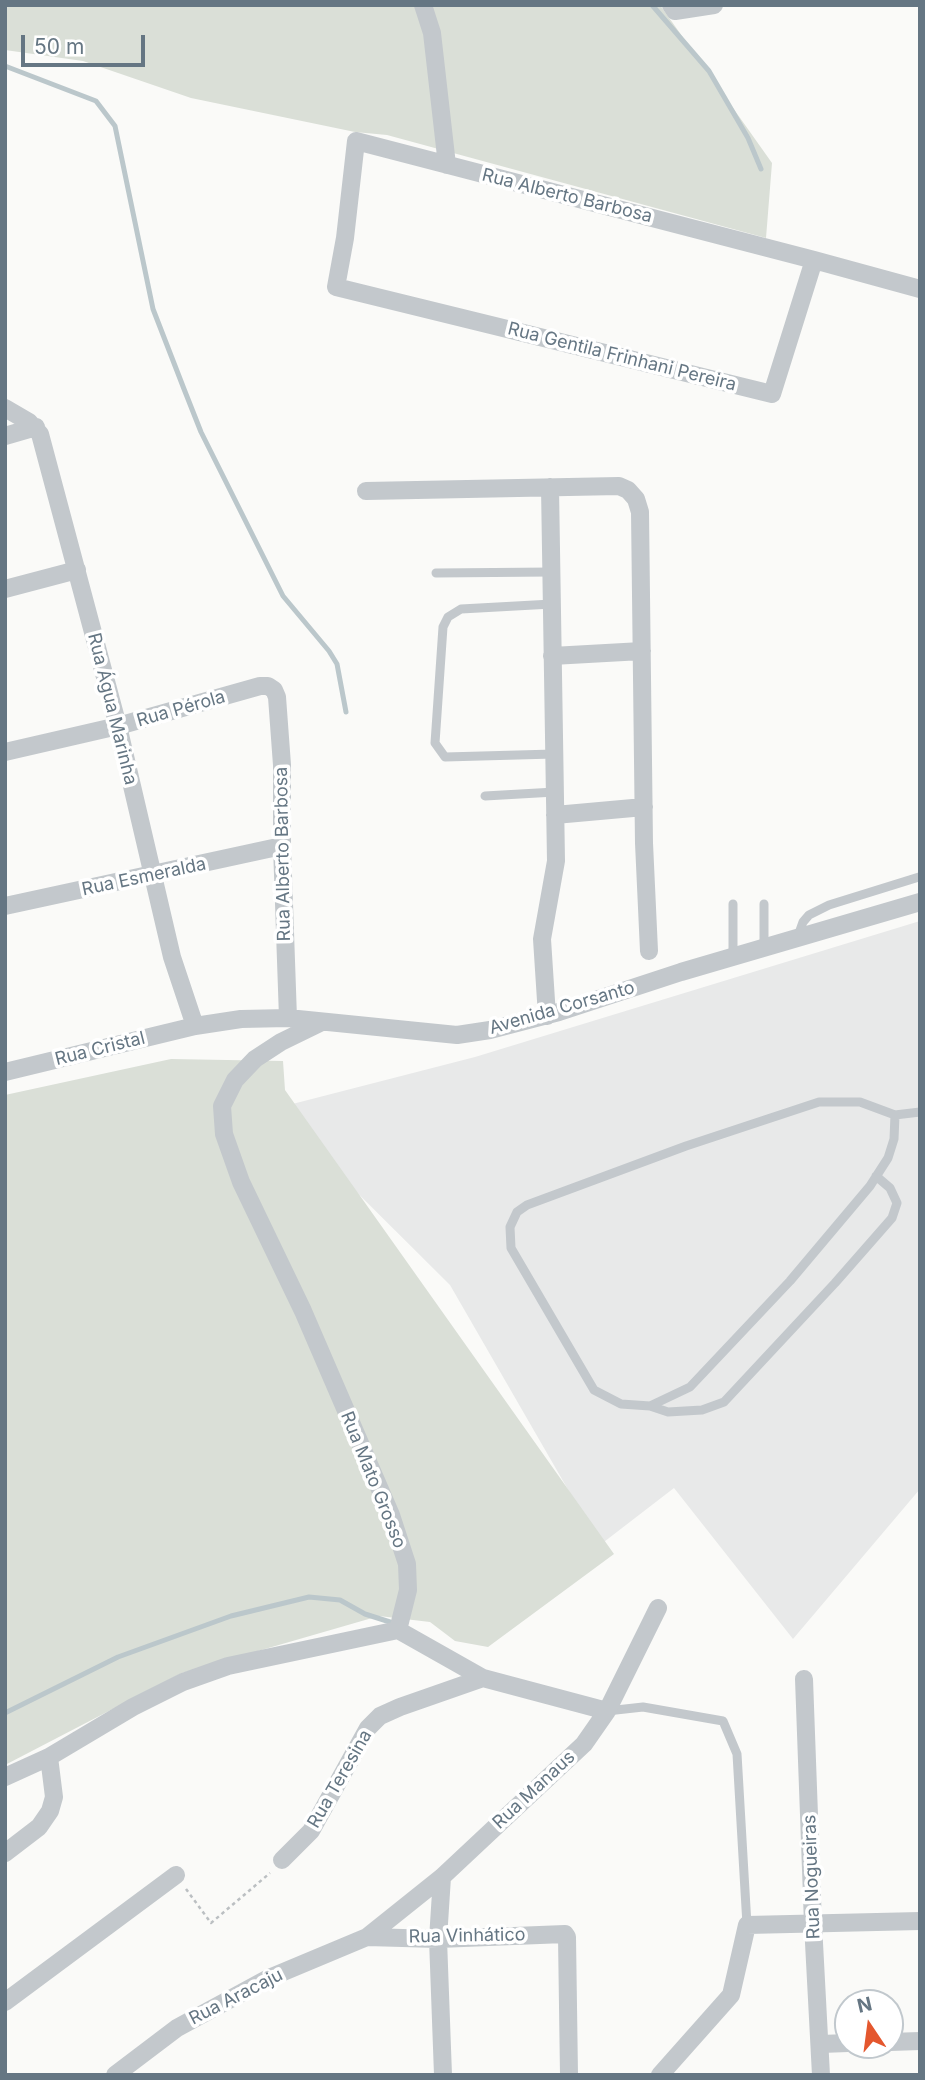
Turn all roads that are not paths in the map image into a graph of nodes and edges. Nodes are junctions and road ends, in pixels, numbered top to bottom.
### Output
1 (423, 5) edge
2 (714, 5) edge
3 (673, 8) edge
4 (447, 165) junction
5 (814, 260) junction
6 (336, 287) joint
7 (920, 289) edge
8 (5, 408) edge
9 (36, 427) junction
10 (5, 436) edge
11 (550, 487) junction
12 (366, 491) dead end
13 (77, 570) junction
14 (551, 572) junction
15 (436, 573) dead end
16 (5, 589) edge
17 (552, 604) junction
18 (642, 651) junction
19 (552, 656) junction
20 (274, 690) joint
21 (118, 726) junction
22 (5, 752) edge
23 (554, 754) junction
24 (555, 792) junction
25 (485, 796) dead end
26 (644, 807) junction
27 (555, 815) junction
28 (282, 846) junction
29 (152, 875) junction
30 (919, 877) edge
31 (920, 902) edge
32 (733, 904) dead end
33 (764, 904) dead end
34 (5, 906) edge
35 (798, 938) junction
36 (764, 948) junction
37 (649, 951) dead end
38 (733, 957) junction
39 (547, 1016) junction
40 (288, 1018) junction
41 (322, 1022) junction
42 (195, 1026) junction
43 (5, 1072) edge
44 (920, 1112) edge
45 (895, 1115) junction
46 (876, 1176) junction
47 (650, 1406) junction
48 (658, 1608) dead end
49 (398, 1630) junction
50 (483, 1678) junction
51 (804, 1679) dead end
52 (607, 1712) junction
53 (49, 1757) junction
54 (5, 1777) edge
55 (5, 1853) edge
56 (282, 1860) road end
57 (176, 1874) road end
58 (442, 1877) junction
59 (920, 1921) edge
60 (813, 1924) junction
61 (747, 1925) junction
62 (368, 1937) junction
63 (438, 1938) junction
64 (5, 2002) edge
65 (821, 2044) junction
66 (834, 2044) edge
67 (115, 2075) edge
68 (443, 2075) edge
69 (569, 2075) edge
70 (660, 2075) edge
71 (821, 2075) edge

1 - 4 street
2 - 3 street
4 - 5 street, Rua Alberto Barbosa
4 - 6 street, Rua Alberto Barbosa
5 - 6 street, Rua Gentila Frinhani Pereira
5 - 7 street, Rua Alberto Barbosa
8 - 9 street
9 - 10 street
9 - 13 street, Rua Água Marinha
11 - 12 street
11 - 14 street
11 - 18 street
13 - 16 street
13 - 21 street, Rua Água Marinha
14 - 15 lane
14 - 17 street
17 - 19 street
17 - 23 lane
18 - 19 street
18 - 26 street
19 - 23 street
20 - 21 street, Rua Pérola
20 - 28 street, Rua Alberto Barbosa
21 - 22 street, Rua Pérola
21 - 29 street, Rua Água Marinha
23 - 24 street
24 - 25 lane
24 - 27 street
26 - 27 street
26 - 37 street
27 - 39 street
28 - 29 street, Rua Esmeralda
28 - 40 street, Rua Alberto Barbosa
29 - 34 street, Rua Esmeralda
29 - 42 street, Rua Água Marinha
30 - 35 lane
31 - 35 street, Avenida Corsanto
32 - 38 lane
33 - 36 lane
35 - 36 street, Avenida Corsanto
36 - 38 street, Avenida Corsanto
38 - 39 street, Avenida Corsanto
39 - 41 street, Avenida Corsanto
40 - 41 street, Avenida Corsanto
40 - 42 street, Avenida Corsanto
41 - 49 street, Rua Mato Grosso
42 - 43 street, Rua Cristal
44 - 45 lane
45 - 46 lane
45 - 47 lane
46 - 47 lane
46 - 47 lane
48 - 52 street, Rua Manaus
49 - 50 street
49 - 53 street
50 - 52 street
50 - 56 street, Rua Teresina
51 - 60 street, Rua Nogueiras
52 - 58 street, Rua Manaus
52 - 61 lane
53 - 54 street
53 - 55 street
57 - 64 street
58 - 62 street, Rua Manaus
58 - 63 street
59 - 60 street
60 - 61 street
60 - 65 street, Rua Nogueiras
61 - 70 street
62 - 63 street, Rua Vinhático
62 - 67 street, Rua Aracaju
63 - 68 street
63 - 69 street, Rua Vinhático
65 - 66 street
65 - 71 street, Rua Nogueiras

